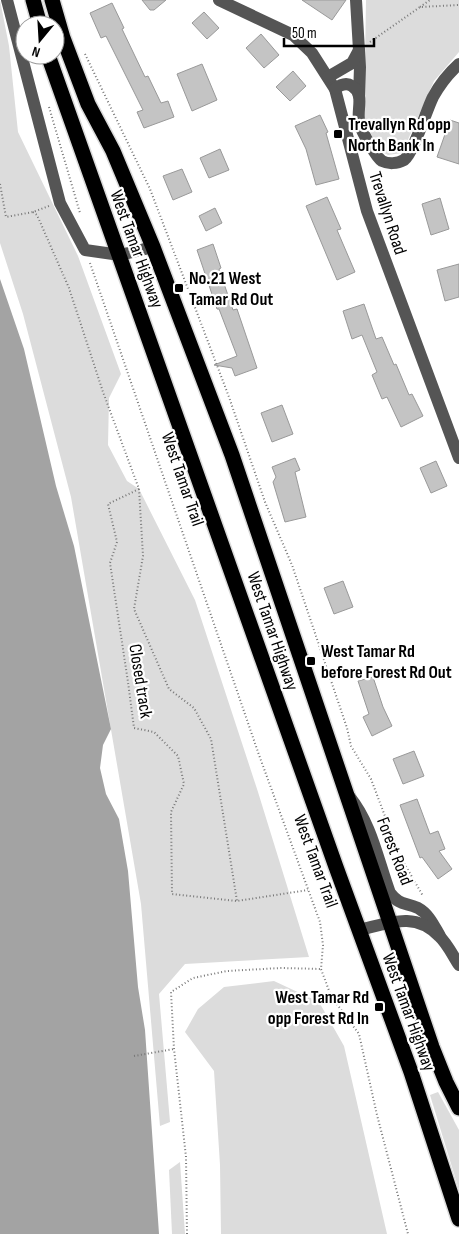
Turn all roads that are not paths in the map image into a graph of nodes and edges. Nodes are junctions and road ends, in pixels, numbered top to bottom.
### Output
1 (7, 0) edge
2 (34, 0) edge
3 (52, 0) edge
4 (219, 0) edge
5 (356, 0) edge
6 (38, 15) edge
7 (360, 50) junction
8 (459, 64) edge
9 (52, 65) edge
10 (328, 77) junction
11 (334, 89) junction
12 (360, 96) junction
13 (153, 247) junction
14 (120, 255) junction
15 (459, 458) edge
16 (345, 791) junction
17 (389, 922) junction
18 (359, 930) junction
19 (440, 936) junction
20 (459, 965) edge
21 (459, 1108) edge
22 (459, 1220) edge

1 - 14 street
2 - 6 highway
3 - 13 highway, West Tamar Highway
4 - 10 street, Trevallyn Road
5 - 7 street
7 - 10 street
7 - 12 street
8 - 12 street
9 - 14 highway, West Tamar Highway
10 - 11 street, Trevallyn Road
11 - 12 street
11 - 15 street, Trevallyn Road
13 - 14 street
13 - 16 highway, West Tamar Highway
14 - 18 highway, West Tamar Highway
16 - 17 highway, West Tamar Highway
16 - 19 street, Forest Road
17 - 18 street, Forest Road
17 - 19 street, Forest Road
17 - 21 highway, West Tamar Highway
18 - 22 highway, West Tamar Highway
19 - 20 street, Forest Road

